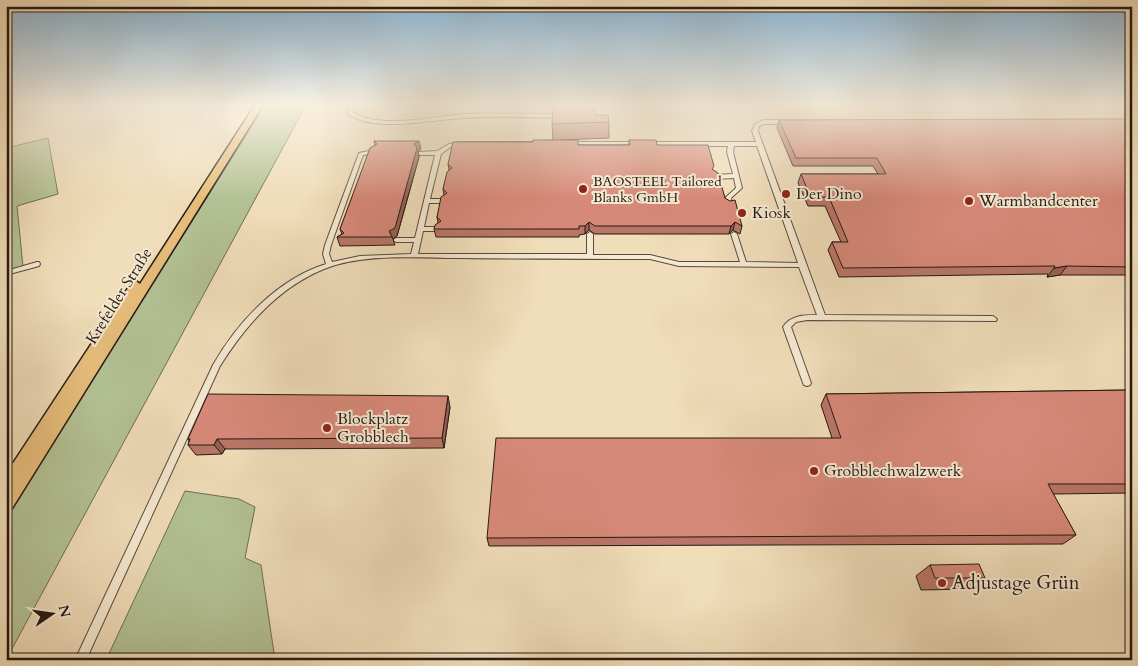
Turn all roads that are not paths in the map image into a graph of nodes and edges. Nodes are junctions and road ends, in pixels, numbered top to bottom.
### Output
1 (232, 136) edge
2 (239, 136) edge
3 (757, 136) edge
4 (731, 144) junction
5 (759, 144) junction
6 (374, 152) edge
7 (420, 153) dead end
8 (438, 154) junction
9 (433, 176) junction
10 (441, 176) dead end
11 (716, 176) edge
12 (736, 176) junction
13 (427, 201) junction
14 (444, 201) edge
15 (729, 206) edge
16 (421, 229) junction
17 (438, 229) edge
18 (590, 234) dead end
19 (734, 234) dead end
20 (396, 240) dead end
21 (418, 240) junction
22 (342, 241) edge
23 (328, 245) junction
24 (414, 256) junction
25 (590, 256) junction
26 (37, 264) dead end
27 (330, 264) junction
28 (744, 265) junction
29 (802, 265) junction
30 (6, 272) edge
31 (822, 318) junction
32 (993, 319) dead end
33 (807, 384) dead end
34 (6, 486) edge
35 (6, 505) edge
36 (80, 660) edge

1 - 34 main road, Krefelder Straße
2 - 35 main road, Krefelder Straße
3 - 5 street
4 - 5 street
4 - 8 street
4 - 12 street
5 - 29 street
6 - 23 street
7 - 8 street
8 - 9 street
9 - 10 street
9 - 13 street
11 - 12 street
12 - 15 street
13 - 14 street
13 - 16 street
16 - 17 street
16 - 21 street
18 - 25 street
19 - 28 street
20 - 21 street
21 - 24 street
22 - 23 street
23 - 27 street
24 - 25 street
24 - 27 street
25 - 28 street
26 - 30 street
27 - 36 street
28 - 29 street
29 - 31 street
31 - 32 street
31 - 33 street

